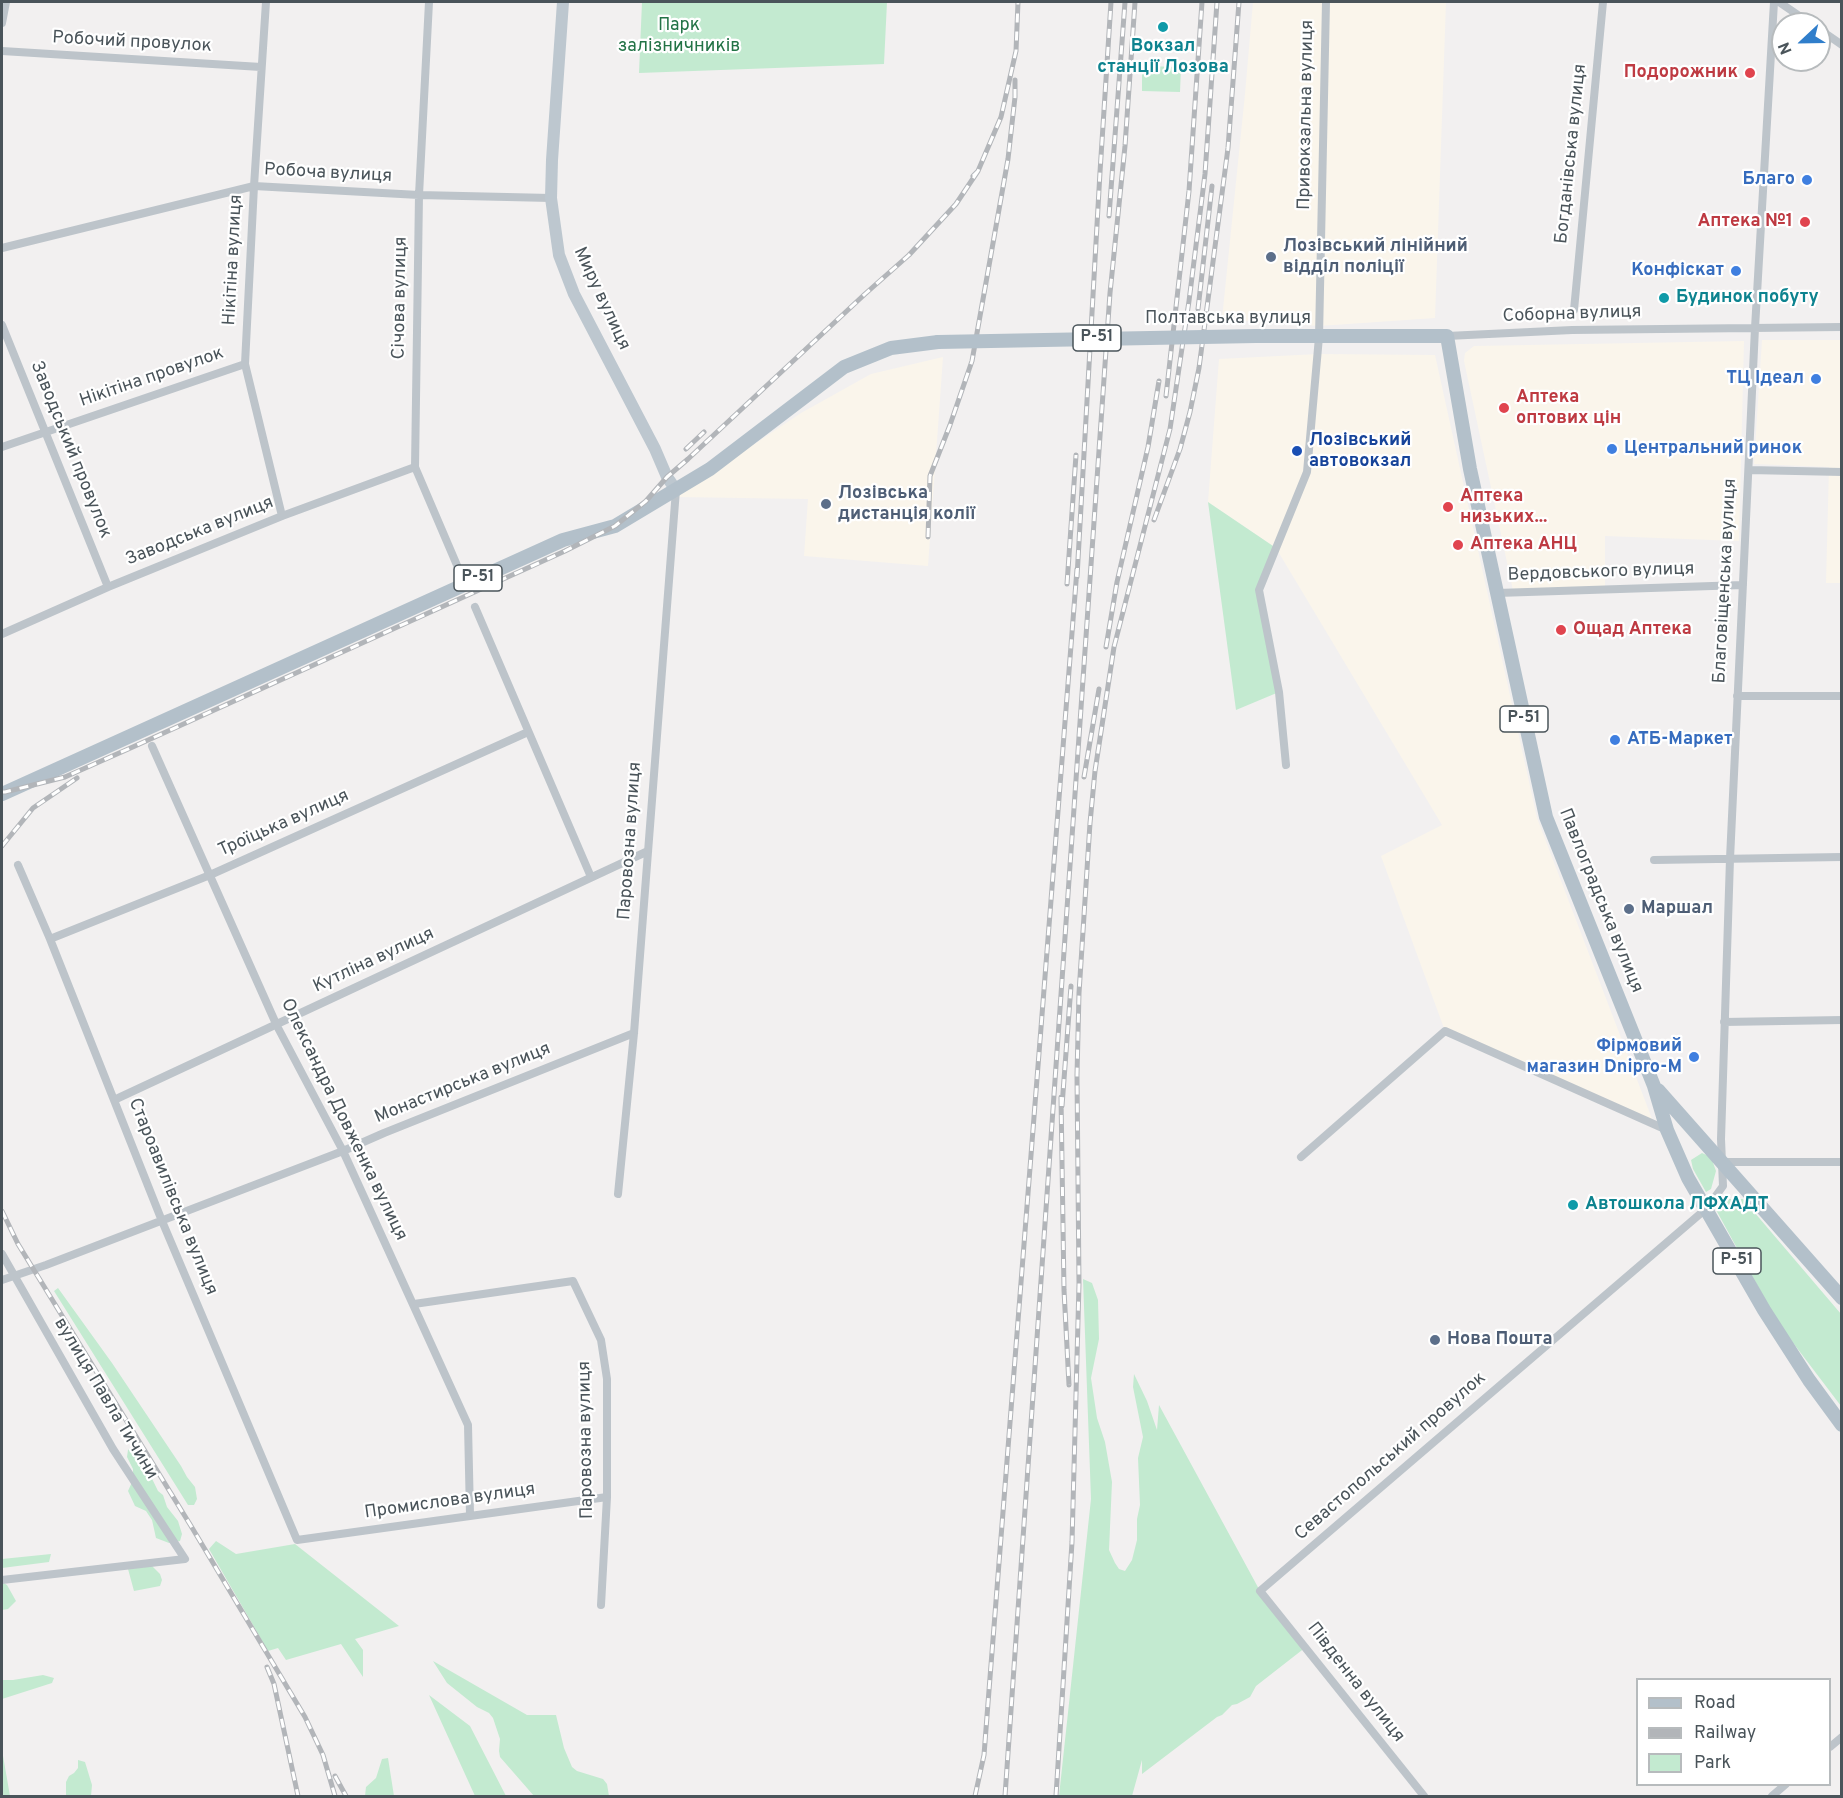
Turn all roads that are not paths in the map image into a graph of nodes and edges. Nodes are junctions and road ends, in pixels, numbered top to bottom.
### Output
1 (6, 2) edge
2 (266, 2) edge
3 (429, 2) edge
4 (563, 2) edge
5 (1326, 2) edge
6 (1603, 2) edge
7 (1776, 2) edge
8 (1792, 12) edge
9 (2, 23) edge
10 (2, 51) edge
11 (261, 67) junction
12 (254, 186) junction
13 (419, 195) junction
14 (551, 198) junction
15 (2, 248) edge
16 (1574, 310) dead end
17 (2, 325) edge
18 (1842, 327) edge
19 (1755, 328) junction
20 (1447, 336) junction
21 (1319, 337) junction
22 (245, 364) junction
23 (45, 431) junction
24 (2, 447) edge
25 (415, 467) junction
26 (1749, 470) junction
27 (1842, 472) edge
28 (676, 490) junction
29 (282, 516) junction
30 (465, 584) junction
31 (1743, 585) junction
32 (108, 587) junction
33 (1497, 593) junction
34 (475, 607) dead end
35 (2, 634) edge
36 (1737, 696) junction
37 (1842, 696) edge
38 (528, 732) junction
39 (152, 746) dead end
40 (1286, 765) dead end
41 (2, 794) edge
42 (648, 851) junction
43 (1842, 857) edge
44 (1730, 858) junction
45 (1654, 860) dead end
46 (18, 865) dead end
47 (210, 875) junction
48 (591, 877) junction
49 (50, 939) junction
50 (1842, 1020) edge
51 (1724, 1022) junction
52 (277, 1026) junction
53 (634, 1033) junction
54 (1654, 1086) junction
55 (114, 1100) junction
56 (1667, 1130) junction
57 (343, 1151) junction
58 (1301, 1157) dead end
59 (1721, 1162) junction
60 (1842, 1162) edge
61 (618, 1194) dead end
62 (1707, 1208) junction
63 (162, 1221) junction
64 (2, 1254) edge
65 (13, 1276) junction
66 (2, 1280) edge
67 (1842, 1298) edge
68 (414, 1304) junction
69 (1842, 1425) edge
70 (607, 1497) junction
71 (470, 1515) junction
72 (297, 1540) joint
73 (2, 1580) edge
74 (1260, 1591) joint
75 (601, 1605) dead end
76 (1785, 1786) edge
77 (1424, 1797) edge
78 (1772, 1797) edge

1 - 9 street
2 - 11 street, Нікітіна вулиця
3 - 13 street, Січова вулиця
4 - 14 main road, Миру вулиця
5 - 21 street, Привокзальна вулиця
6 - 16 street, Богданівська вулиця
7 - 8 street
7 - 19 street, Благовіщенська вулиця
10 - 11 street, Робочий провулок
11 - 12 street, Нікітіна вулиця
12 - 13 street, Робоча вулиця
12 - 15 street, Робоча вулиця
12 - 22 street, Нікітіна вулиця
13 - 14 street, Робоча вулиця
13 - 25 street, Січова вулиця
14 - 28 main road, Миру вулиця
17 - 23 street, Заводський провулок
18 - 19 street, Соборна вулиця
19 - 20 street, Соборна вулиця
19 - 26 street, Благовіщенська вулиця
20 - 21 main road, Полтавська вулиця / Р-51
20 - 33 main road, Павлоградська вулиця / Р-51
21 - 28 main road, Полтавська вулиця / Р-51, bridge
21 - 40 street, Привокзальна вулиця
22 - 23 street, Нікітіна провулок
22 - 29 street, Нікітіна вулиця
23 - 24 street, Нікітіна провулок
23 - 32 street, Заводський провулок
25 - 29 street, Заводська вулиця
25 - 30 street, Січова вулиця
26 - 27 street
26 - 31 street, Благовіщенська вулиця
28 - 30 main road, Р-51
28 - 42 street, Паровозна вулиця
29 - 32 street, Заводська вулиця
30 - 41 main road, Р-51
31 - 33 street, Вердовського вулиця
31 - 36 street, Благовіщенська вулиця
32 - 35 street, Заводська вулиця
33 - 54 main road, Павлоградська вулиця / Р-51
34 - 38 street
36 - 37 street
36 - 44 street, Благовіщенська вулиця
38 - 47 street, Троїцька вулиця
38 - 48 street
39 - 47 street, Олександра Довженка вулиця
42 - 48 street, Кутліна вулиця
42 - 53 street, Паровозна вулиця
43 - 44 street
44 - 45 street
44 - 51 street, Благовіщенська вулиця
46 - 49 street, Староавилівська вулиця
47 - 49 street, Троїцька вулиця
47 - 52 street, Олександра Довженка вулиця
48 - 52 street, Кутліна вулиця
49 - 55 street, Староавилівська вулиця
50 - 51 street
51 - 59 street, Благовіщенська вулиця
52 - 55 street, Кутліна вулиця
52 - 57 street, Олександра Довженка вулиця
53 - 57 street, Монастирська вулиця
53 - 61 street, Паровозна вулиця
54 - 56 main road, Павлоградська вулиця / Р-51
54 - 59 main road, Павлоградська вулиця / Р-51
55 - 63 street, Староавилівська вулиця
56 - 58 street
56 - 62 main road, Павлоградська вулиця / Р-51
57 - 63 street, Монастирська вулиця
57 - 68 street, Олександра Довженка вулиця
59 - 60 street
59 - 62 street, Севастопольський провулок
59 - 67 main road, Павлоградська вулиця / Р-51
62 - 69 main road, Павлоградська вулиця / Р-51
62 - 74 street, Севастопольський провулок
63 - 65 street, Монастирська вулиця
63 - 72 street, Староавилівська вулиця
64 - 65 street, вулиця Павла Тичини
65 - 66 street, Монастирська вулиця
65 - 73 street, вулиця Павла Тичини
68 - 70 street, Паровозна вулиця
68 - 71 street, Олександра Довженка вулиця
70 - 71 street, Промислова вулиця
70 - 75 street, Паровозна вулиця
71 - 72 street, Промислова вулиця
74 - 77 street, Південна вулиця
76 - 78 street

